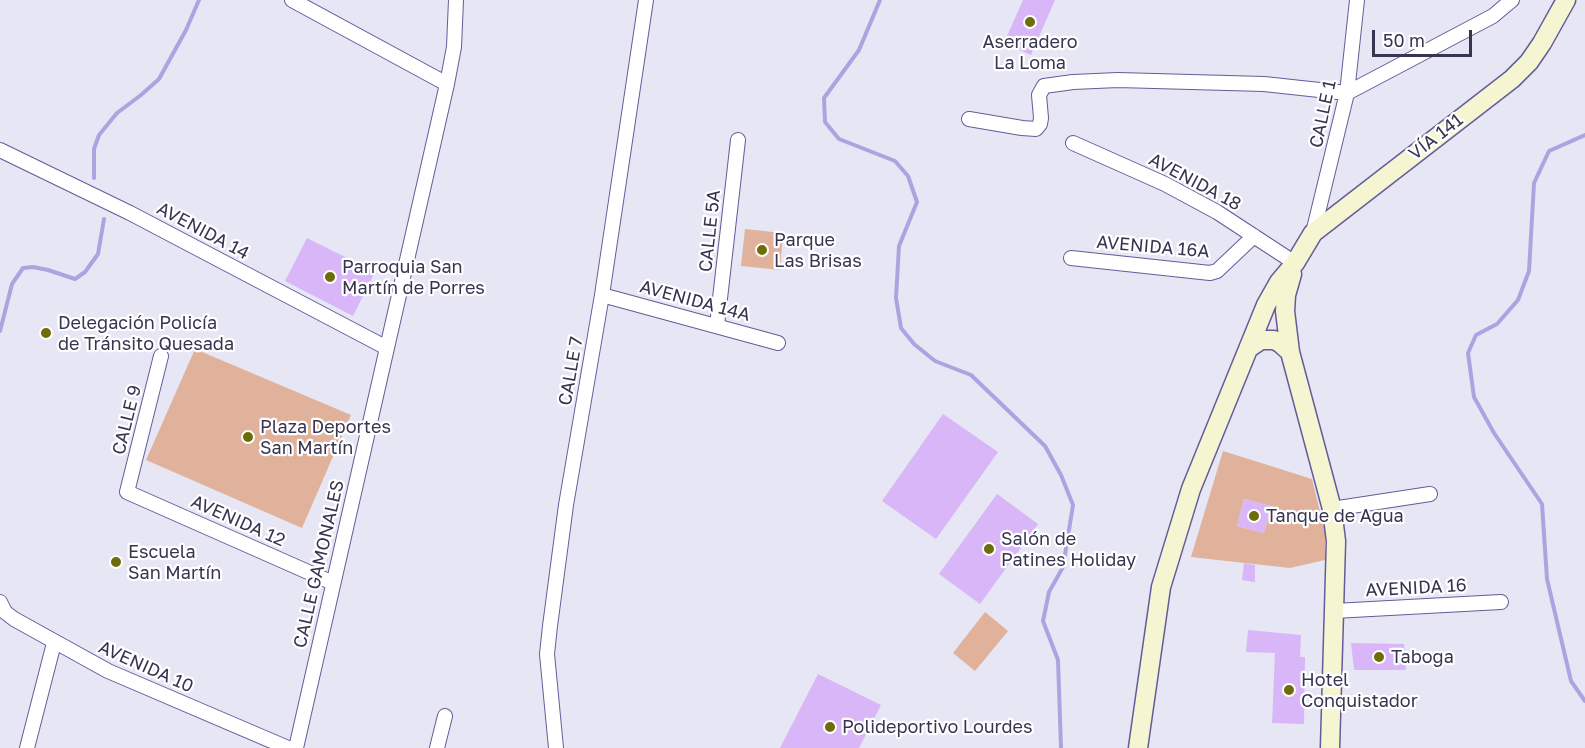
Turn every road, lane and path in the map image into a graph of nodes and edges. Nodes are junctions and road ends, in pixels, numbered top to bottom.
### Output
1 (292, 0) edge
2 (456, 0) edge
3 (646, 0) edge
4 (1357, 0) edge
5 (1512, 0) edge
6 (1566, 0) edge
7 (447, 84) junction
8 (1347, 93) junction
9 (969, 118) dead end
10 (738, 140) dead end
11 (1073, 143) dead end
12 (0, 150) edge
13 (1313, 233) junction
14 (1254, 236) junction
15 (1071, 258) dead end
16 (1294, 263) junction
17 (602, 295) junction
18 (717, 325) junction
19 (778, 343) dead end
20 (387, 348) junction
21 (1249, 348) junction
22 (1290, 352) junction
23 (161, 356) dead end
24 (128, 492) joint
25 (1430, 494) dead end
26 (1332, 509) junction
27 (333, 583) junction
28 (0, 602) edge
29 (1501, 602) dead end
30 (1334, 611) junction
31 (54, 643) junction
32 (445, 716) dead end
33 (27, 748) edge
34 (288, 748) edge
35 (296, 748) edge
36 (437, 748) edge
37 (556, 748) edge
38 (1138, 748) edge
39 (1330, 748) edge

1 - 7 street
2 - 7 street, CALLE GAMONALES
3 - 17 street, CALLE 7
4 - 8 street, CALLE 1
5 - 8 street
6 - 13 main road, VÍA 141
7 - 20 street, CALLE GAMONALES
8 - 9 street
8 - 13 street, CALLE 1
10 - 18 street, CALLE 5A
11 - 14 street, AVENIDA 18
12 - 20 street, AVENIDA 14
13 - 16 main road, VÍA 141
14 - 15 street, AVENIDA 16A
14 - 16 street, AVENIDA 18
16 - 21 main road
16 - 22 main road
17 - 18 street, AVENIDA 14A
17 - 37 street, CALLE 7
18 - 19 street, AVENIDA 14A
20 - 27 street, CALLE GAMONALES
21 - 22 main road
21 - 38 main road
22 - 26 main road
23 - 24 street, CALLE 9
24 - 27 street, AVENIDA 12
25 - 26 street
26 - 30 main road
27 - 35 street, CALLE GAMONALES
28 - 31 street, AVENIDA 10
29 - 30 street, AVENIDA 16
30 - 39 main road
31 - 33 street
31 - 34 street, AVENIDA 10
32 - 36 street

